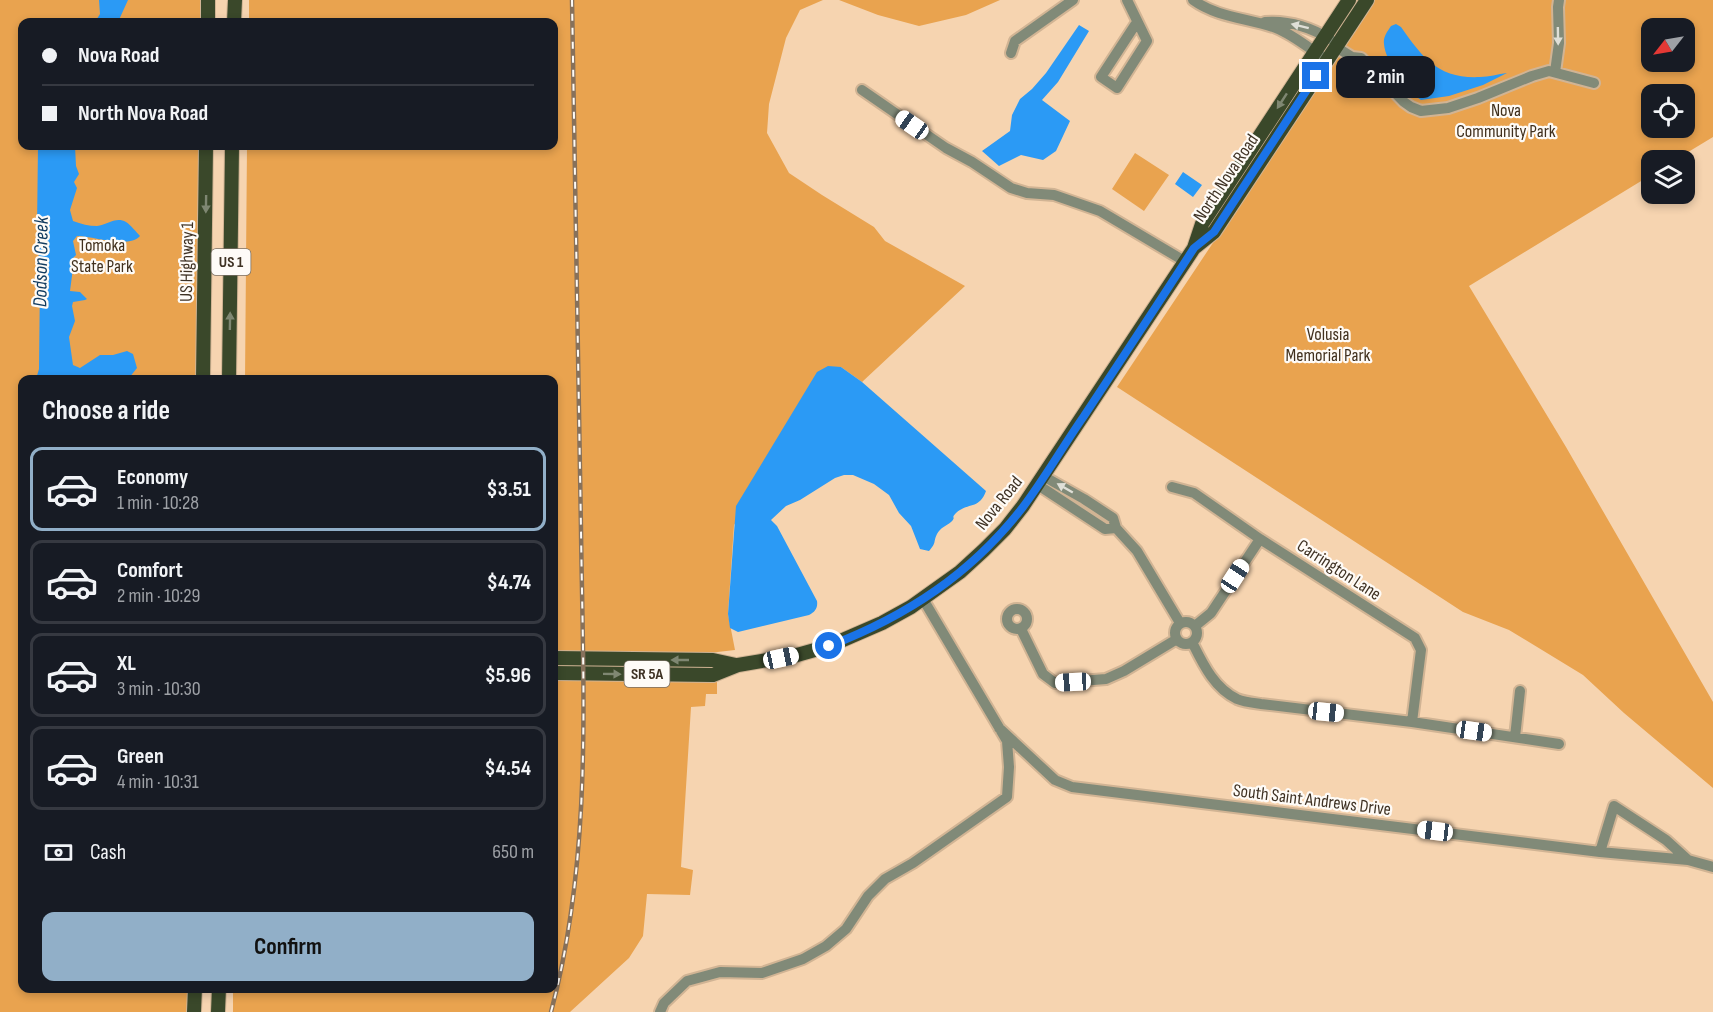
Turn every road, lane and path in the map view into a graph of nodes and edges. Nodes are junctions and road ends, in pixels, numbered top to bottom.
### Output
1 (208, 0) edge
2 (235, 0) edge
3 (1073, 0) edge
4 (1127, 0) edge
5 (1193, 0) edge
6 (1349, 0) edge
7 (1367, 0) edge
8 (1559, 0) edge
9 (208, 18) edge
10 (234, 18) edge
11 (1137, 22) junction
12 (1259, 23) junction
13 (1324, 36) junction
14 (1337, 45) junction
15 (1011, 52) dead end
16 (1314, 52) junction
17 (1327, 60) junction
18 (1555, 72) junction
19 (1594, 83) dead end
20 (862, 90) dead end
21 (207, 150) edge
22 (232, 150) edge
23 (1194, 248) junction
24 (1186, 262) junction
25 (203, 375) edge
26 (229, 375) edge
27 (1041, 480) junction
28 (1172, 487) dead end
29 (1084, 499) junction
30 (1077, 510) junction
31 (1116, 528) junction
32 (1260, 539) junction
33 (923, 599) junction
34 (1180, 623) junction
35 (1195, 626) junction
36 (1021, 629) dead end
37 (1177, 639) junction
38 (1192, 642) junction
39 (558, 658) edge
40 (738, 665) junction
41 (558, 673) edge
42 (1520, 691) dead end
43 (1412, 722) junction
44 (999, 728) junction
45 (1515, 737) junction
46 (1559, 744) dead end
47 (1600, 852) junction
48 (1688, 860) junction
49 (1713, 867) edge
50 (195, 993) edge
51 (219, 993) edge
52 (194, 1012) edge
53 (218, 1012) edge
54 (660, 1012) edge

1 - 9 main road
2 - 10 main road
3 - 15 street
4 - 11 street
5 - 12 street
6 - 13 main road, North Nova Road / SR 5A
7 - 14 main road, North Nova Road / SR 5A
8 -> 18 street
11 - 11 street
13 -> 12 street
12 - 16 street
13 - 14 street
13 - 16 main road, North Nova Road / SR 5A
14 - 17 main road, North Nova Road / SR 5A
14 - 18 street
16 - 17 street
16 -> 23 main road, North Nova Road / SR 5A
17 - 23 main road, North Nova Road / SR 5A
18 - 19 street
20 - 24 street
21 -> 25 main road, US Highway 1 / US 1
26 -> 22 main road, US 1
23 - 24 main road, Nova Road / SR 5A
24 - 27 main road, Nova Road / SR 5A
29 -> 27 street
27 - 30 street
27 - 33 main road, Nova Road / SR 5A
28 - 32 street, Carrington Lane
29 - 30 street
29 - 31 street
30 - 31 street
31 - 34 street
32 - 35 street
32 - 43 street, Carrington Lane
33 - 40 main road, Nova Road / SR 5A
33 - 44 street
34 - 35 street
34 - 37 street
35 - 38 street
36 - 37 street
37 - 38 street
38 - 43 street
40 -> 39 main road, Nova Road / SR 5A
41 -> 40 main road, Nova Road / SR 5A
42 - 45 street
43 - 45 street
44 - 47 street, South Saint Andrews Drive
44 - 54 street
45 - 46 street
47 - 48 street, South Saint Andrews Drive
47 - 48 street
48 - 49 street, South Saint Andrews Drive
50 - 52 main road
51 - 53 main road

